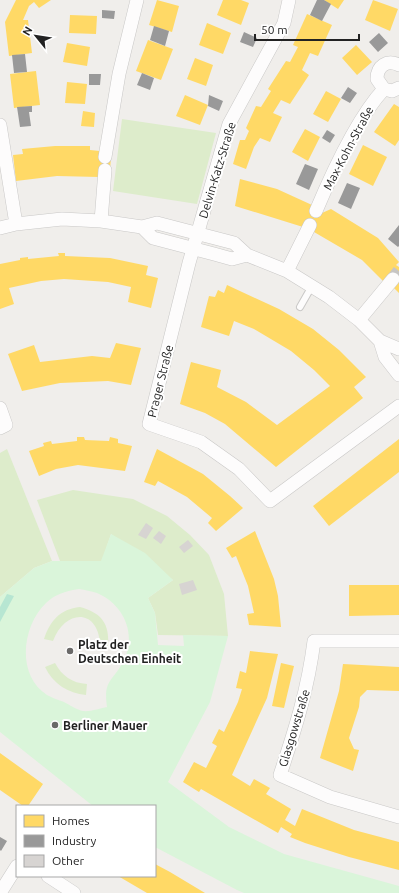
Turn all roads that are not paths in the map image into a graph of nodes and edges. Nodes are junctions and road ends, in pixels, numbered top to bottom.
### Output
1 (137, 0) edge
2 (289, 0) edge
3 (399, 65) edge
4 (399, 88) edge
5 (384, 89) junction
6 (0, 125) edge
7 (316, 210) dead end
8 (101, 221) junction
9 (16, 224) junction
10 (310, 224) dead end
11 (142, 227) junction
12 (0, 228) edge
13 (198, 233) junction
14 (193, 249) junction
15 (247, 255) junction
16 (287, 271) junction
17 (393, 279) tunnel mouth
18 (312, 286) junction
19 (300, 307) dead end
20 (359, 320) junction
21 (380, 341) junction
22 (399, 349) edge
23 (399, 375) edge
24 (399, 406) edge
25 (0, 408) edge
26 (0, 428) edge
27 (399, 641) edge
28 (399, 817) edge
29 (16, 868) edge
30 (50, 877) edge
31 (0, 893) edge
32 (74, 893) edge

1 - 8 street
2 - 13 street, Delvin-Katz-Straße
3 - 5 street
4 - 5 street
5 - 7 street, Max-Kohn-Straße
6 - 9 street
8 - 9 street
8 - 11 street
9 - 12 street
10 - 16 street
11 - 13 street
11 - 14 street
13 - 14 street, Delvin-Katz-Straße
13 - 15 street
14 - 15 street
14 - 24 street, Prager Straße
15 - 16 street
16 - 18 street
17 - 20 street
18 - 19 lane
18 - 20 street
20 - 21 street
21 - 22 street
21 - 23 street
25 - 26 street
27 - 28 street, Glasgowstraße
29 - 31 street
30 - 32 street

